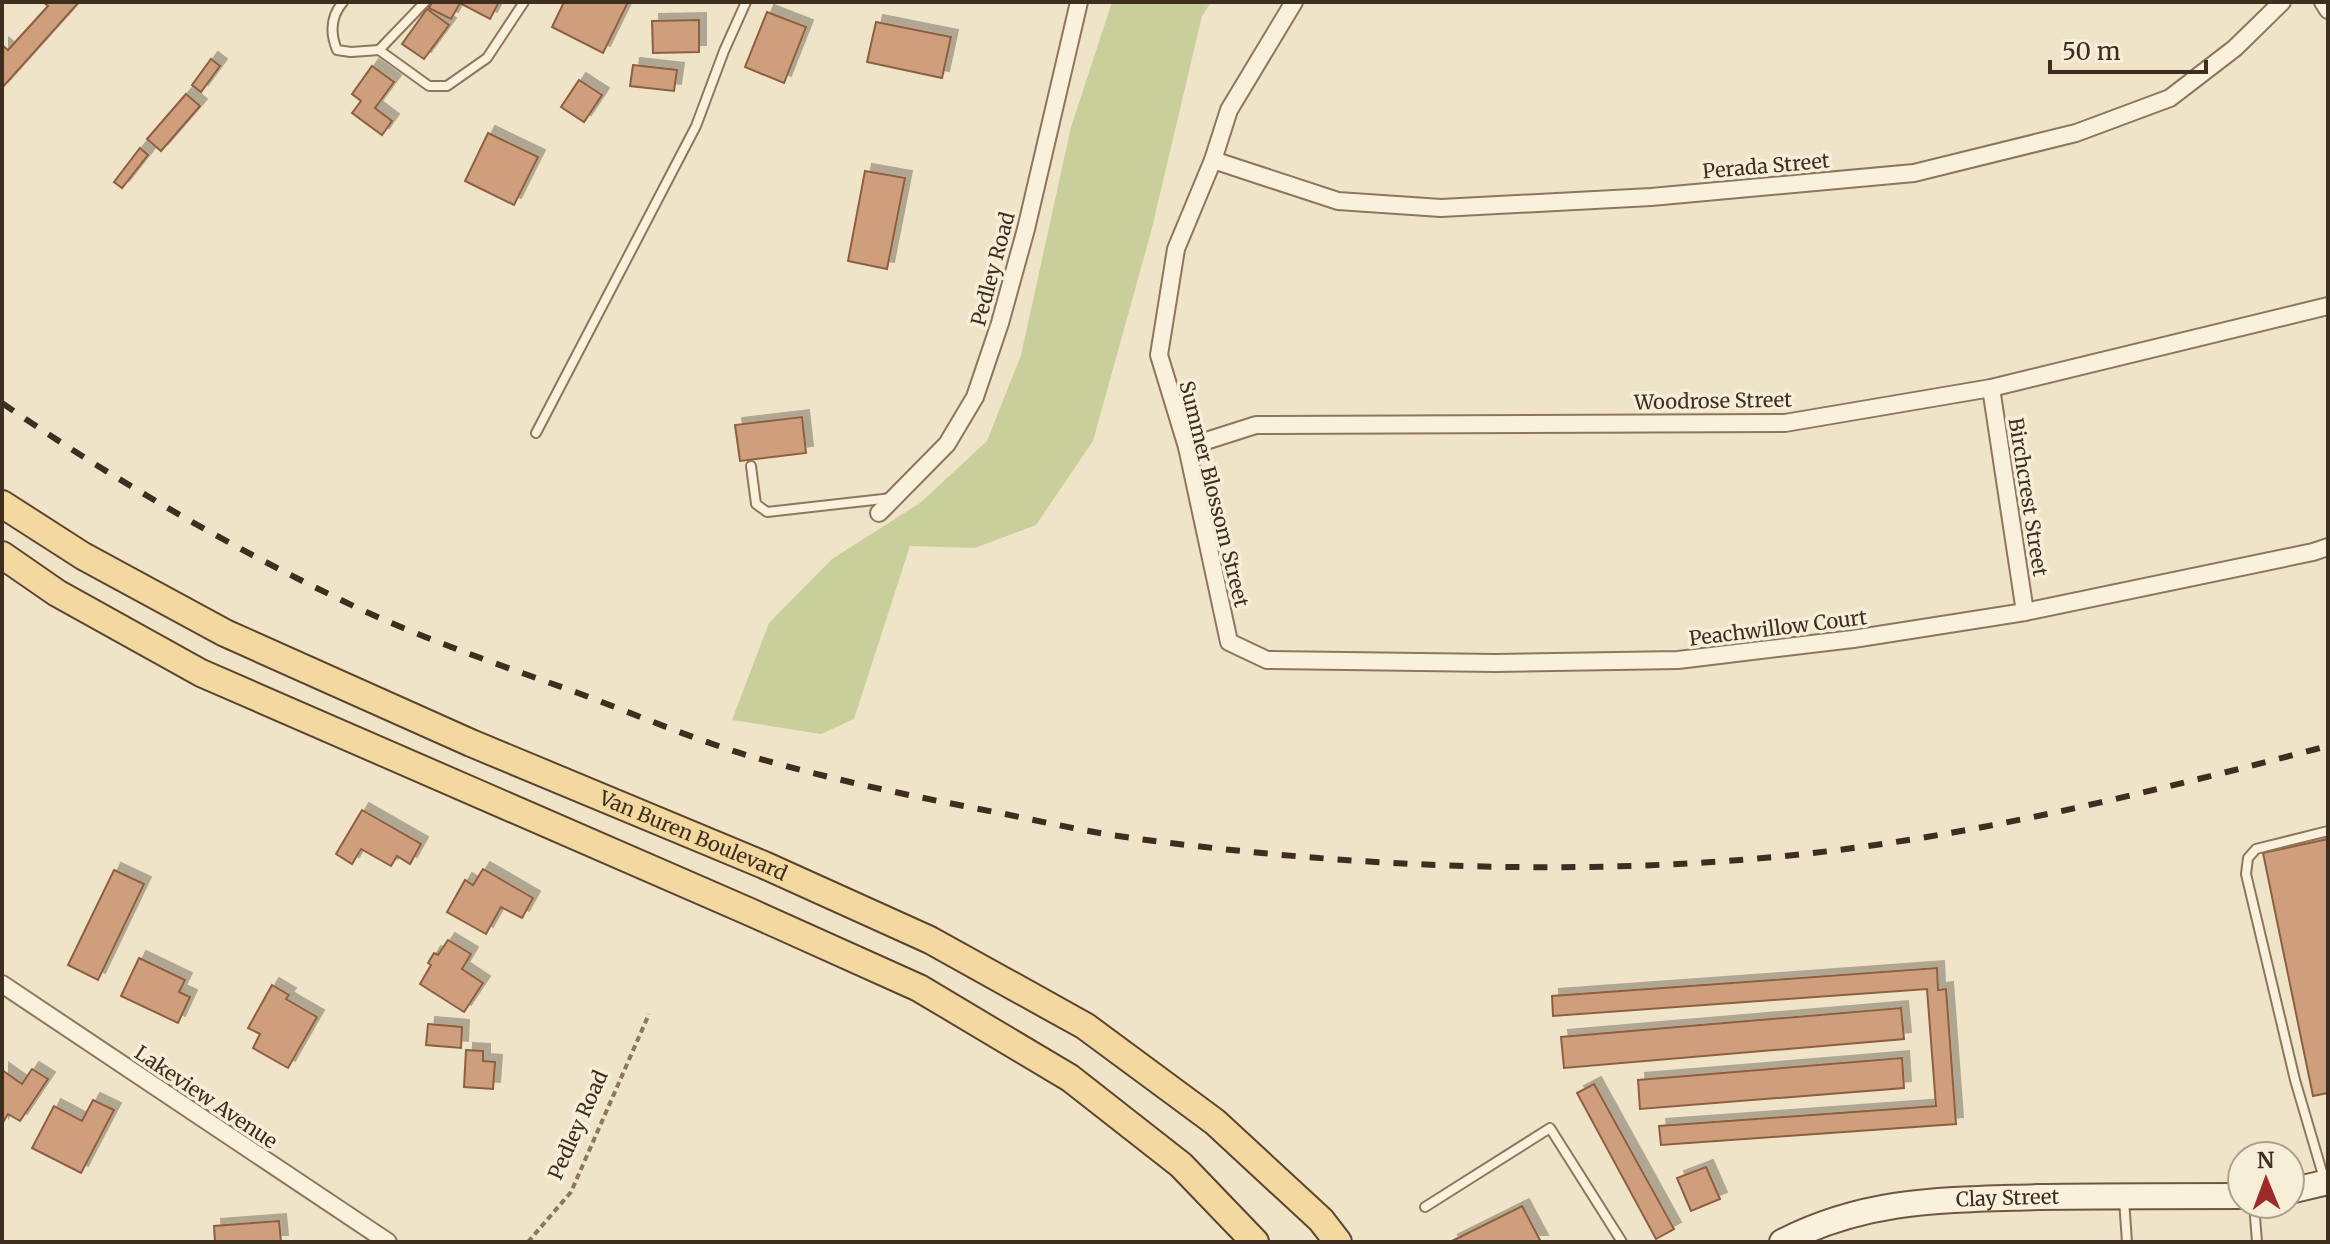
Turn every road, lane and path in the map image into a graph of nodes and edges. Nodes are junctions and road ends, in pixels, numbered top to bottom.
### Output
1 (343, 2) edge
2 (425, 2) edge
3 (524, 2) edge
4 (746, 2) edge
5 (1079, 2) edge
6 (1294, 2) edge
7 (2282, 2) edge
8 (2323, 2) edge
9 (2328, 10) edge
10 (379, 50) junction
11 (1213, 160) junction
12 (2328, 306) edge
13 (1991, 388) junction
14 (536, 433) dead end
15 (1187, 447) junction
16 (751, 466) dead end
17 (893, 498) junction
18 (2, 504) edge
19 (879, 513) dead end
20 (2328, 547) edge
21 (2, 555) edge
22 (2025, 612) junction
23 (1229, 642) joint
24 (2328, 831) edge
25 (2, 984) edge
26 (649, 1014) dead end
27 (2327, 1182) edge
28 (2306, 1187) edge
29 (2124, 1195) junction
30 (2226, 1196) edge
31 (1425, 1207) dead end
32 (2255, 1220) edge
33 (388, 1242) edge
34 (528, 1242) edge
35 (1255, 1242) edge
36 (1338, 1242) edge
37 (1622, 1242) edge
38 (1782, 1242) edge
39 (2127, 1242) edge
40 (2257, 1242) edge

1 - 10 lane
2 - 10 lane
3 - 10 lane
4 - 14 lane
5 - 17 street, Pedley Road
6 - 11 street, Summer Blossom Street
7 - 11 street, Perada Street
8 - 9 street
11 - 15 street, Summer Blossom Street
12 - 13 street, Woodrose Street
13 - 15 street, Woodrose Street
13 - 22 street, Birchcrest Street
15 - 23 street, Summer Blossom Street
16 - 17 lane
17 - 19 street, Pedley Road
18 - 36 main road, Van Buren Boulevard
20 - 22 street, Peachwillow Court
21 - 35 main road
22 - 23 street, Peachwillow Court
24 - 27 lane
25 - 33 street, Lakeview Avenue
26 - 34 path, Pedley Road
27 - 28 main road
29 - 30 main road, Clay Street
29 - 38 main road, Clay Street
29 - 39 lane
31 - 37 lane
32 - 40 lane

